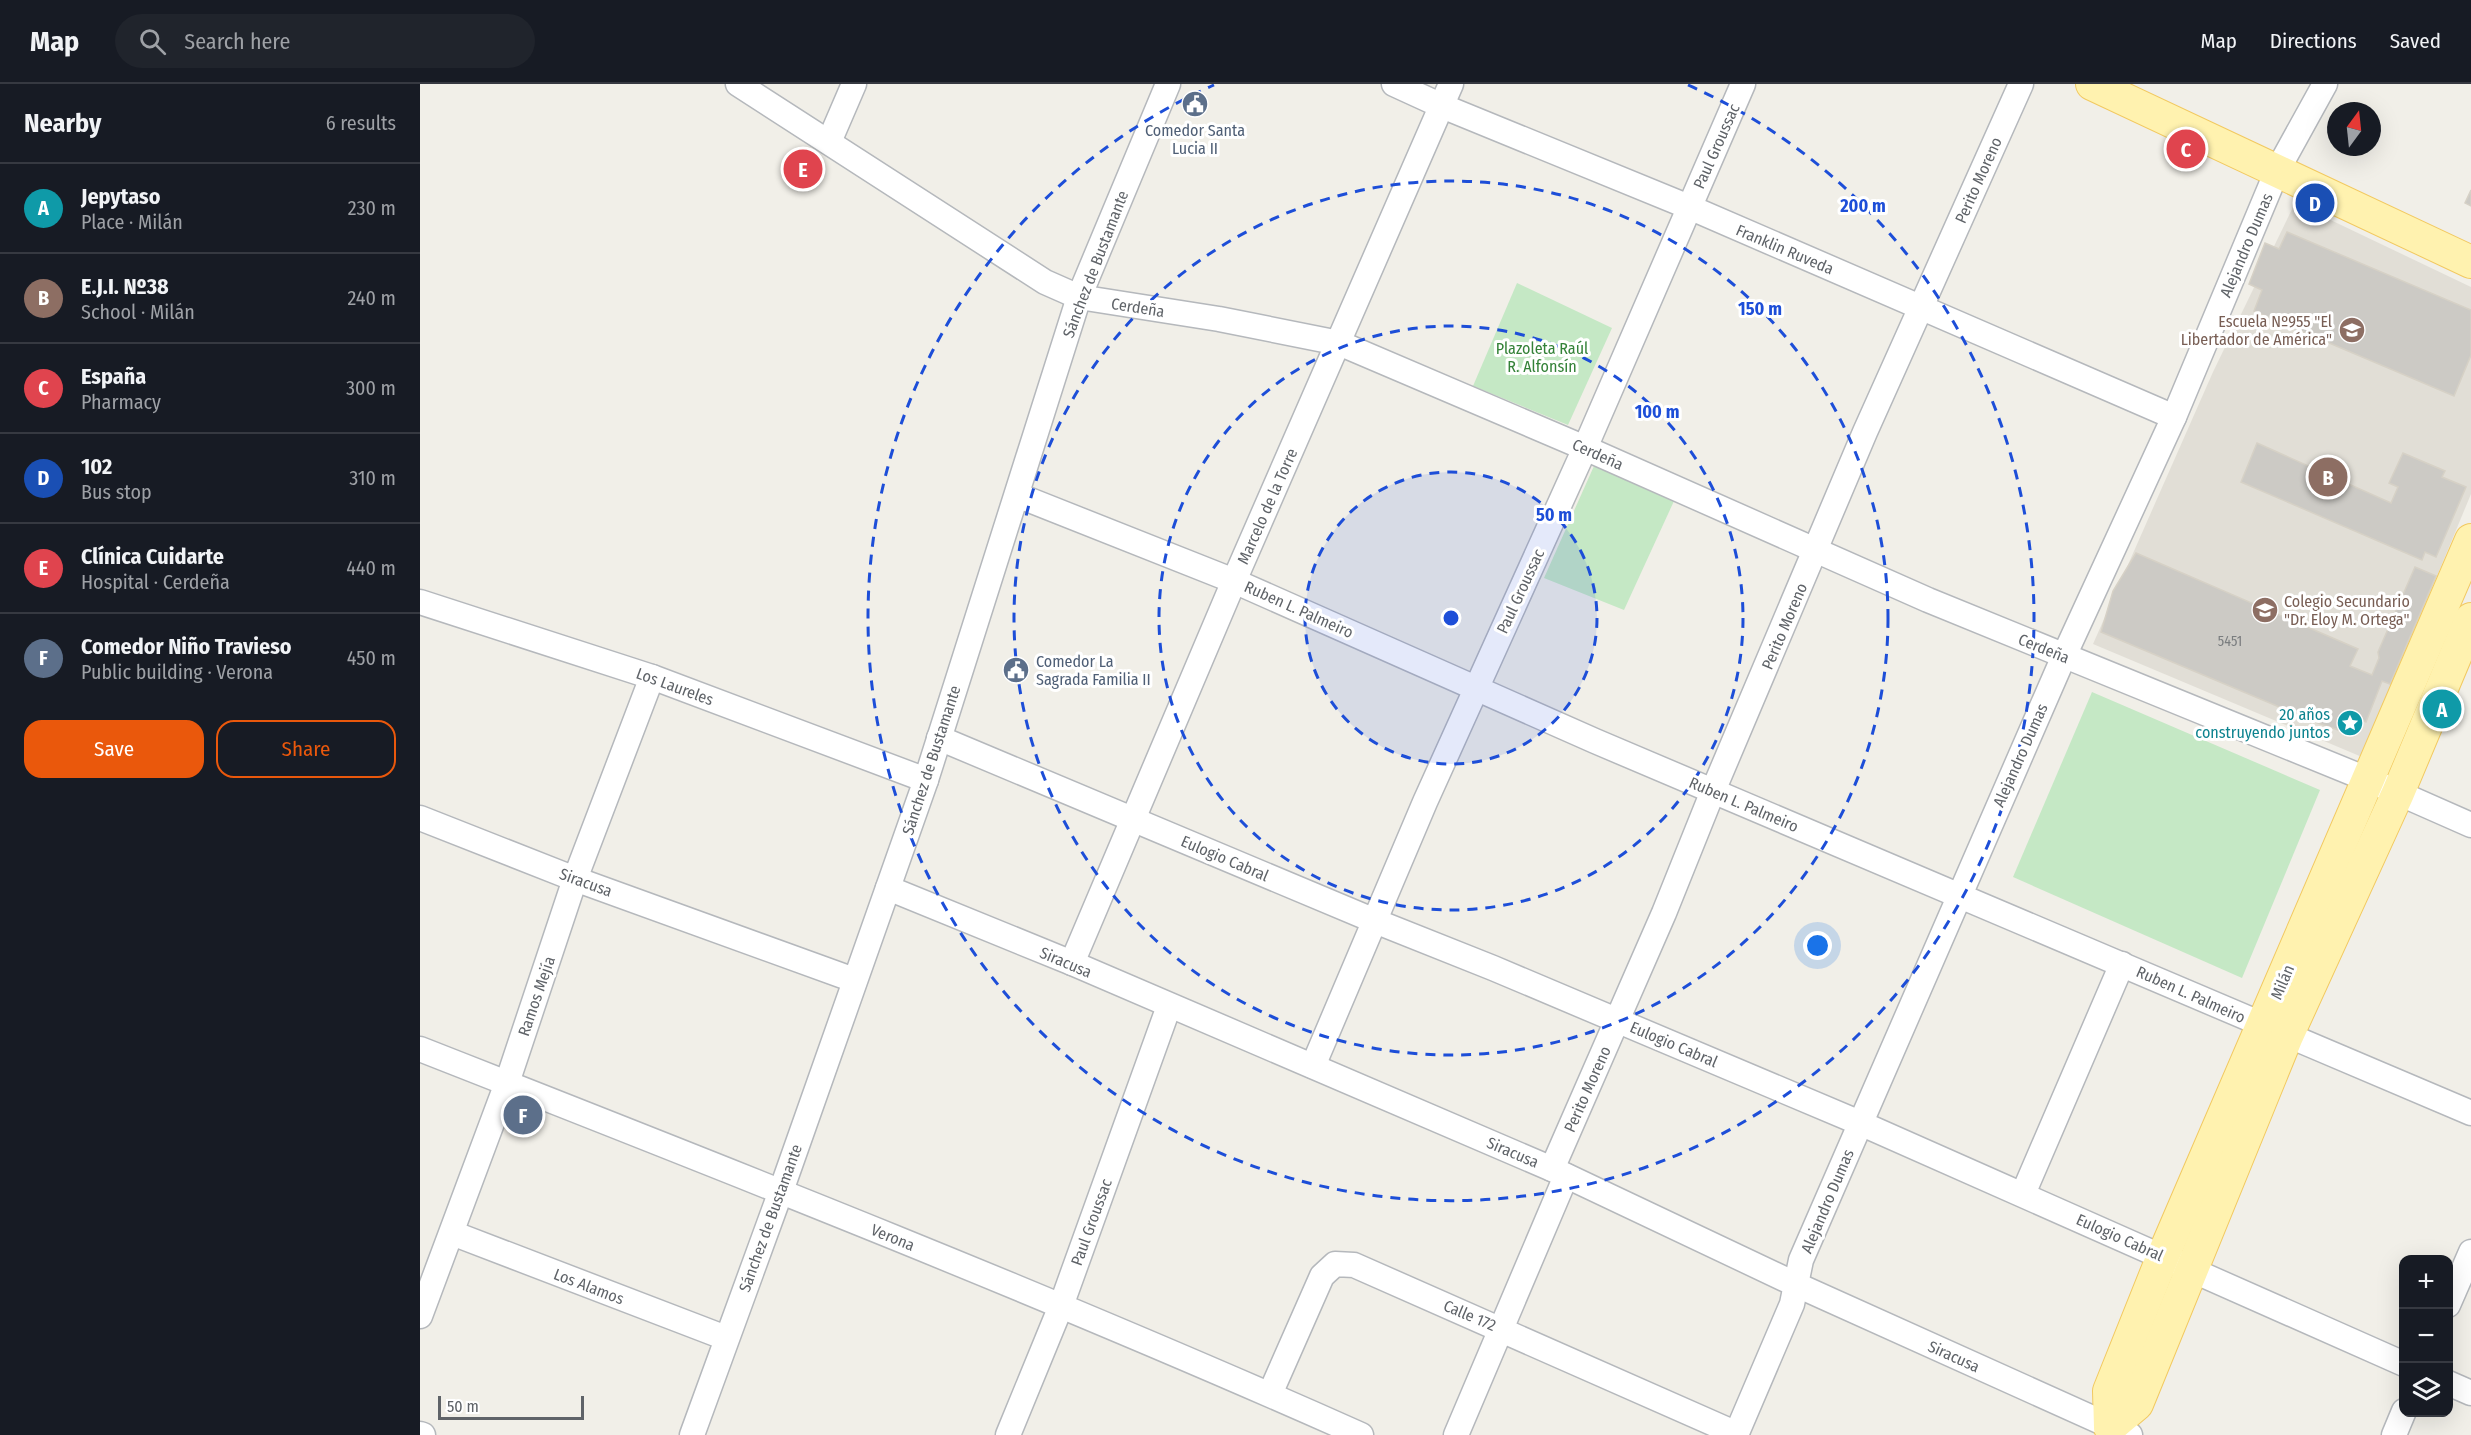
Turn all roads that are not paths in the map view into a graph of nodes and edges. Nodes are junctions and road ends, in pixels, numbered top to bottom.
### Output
1 (738, 84) edge
2 (854, 84) edge
3 (1168, 84) edge
4 (1394, 84) edge
5 (1451, 84) edge
6 (1743, 84) edge
7 (2021, 84) edge
8 (2092, 84) edge
9 (2138, 84) edge
10 (2325, 84) edge
11 (1442, 106) junction
12 (829, 142) junction
13 (2282, 163) junction
14 (1689, 207) junction
15 (2471, 240) edge
16 (2471, 262) edge
17 (1079, 297) junction
18 (1920, 308) junction
19 (1339, 343) junction
20 (2174, 417) junction
21 (1585, 448) junction
22 (1017, 495) junction
23 (2470, 544) edge
24 (1816, 551) junction
25 (1234, 581) junction
26 (420, 602) edge
27 (2471, 619) edge
28 (2064, 656) junction
29 (652, 677) junction
30 (1476, 688) junction
31 (939, 738) junction
32 (926, 780) junction
33 (2369, 780) junction
34 (1713, 791) junction
35 (2398, 793) junction
36 (420, 818) edge
37 (1134, 819) junction
38 (2471, 825) edge
39 (575, 879) junction
40 (888, 888) junction
41 (1959, 895) junction
42 (1375, 921) junction
43 (1072, 963) junction
44 (2122, 964) junction
45 (854, 980) junction
46 (1169, 1006) junction
47 (1618, 1020) junction
48 (2275, 1031) junction
49 (420, 1049) edge
50 (1313, 1066) junction
51 (507, 1083) junction
52 (2471, 1113) edge
53 (1860, 1124) junction
54 (1559, 1172) junction
55 (781, 1191) junction
56 (2023, 1194) junction
57 (452, 1233) junction
58 (2471, 1252) edge
59 (2177, 1263) junction
60 (1797, 1285) junction
61 (2453, 1293) edge
62 (1061, 1306) junction
63 (420, 1316) edge
64 (1501, 1328) junction
65 (726, 1338) junction
66 (2401, 1363) edge
67 (2453, 1385) edge
68 (2471, 1393) edge
69 (1270, 1394) junction
70 (2401, 1417) edge
71 (2116, 1432) edge
72 (692, 1435) edge
73 (1008, 1435) edge
74 (1361, 1435) edge
75 (1456, 1435) edge
76 (1737, 1435) edge
77 (2394, 1435) edge

1 - 12 street, Cerdeña
2 - 12 street
3 - 17 street, Sánchez de Bustamante
4 - 11 street, Franklin Ruveda
5 - 11 street, Marcelo de la Torre
6 - 14 street, Paul Groussac
7 - 18 street, Perito Moreno
8 - 13 main road
9 - 13 main road
10 - 13 street, Alejandro Dumas
11 - 14 street, Franklin Ruveda
11 - 19 street, Marcelo de la Torre
12 - 17 street, Cerdeña
13 - 15 main road
13 - 16 main road
13 - 20 street, Alejandro Dumas
14 - 18 street, Franklin Ruveda
14 - 21 street, Paul Groussac
17 - 19 street, Cerdeña
17 - 22 street, Sánchez de Bustamante
18 - 20 street, Franklin Ruveda
18 - 24 street, Perito Moreno
19 - 21 street, Cerdeña
19 - 25 street, Marcelo de la Torre
20 - 28 street, Alejandro Dumas
21 - 24 street, Cerdeña
21 - 30 street, Paul Groussac
22 - 25 street, Ruben L. Palmeiro
22 - 31 street, Sánchez de Bustamante
23 - 33 main road, Milán
24 - 28 street, Cerdeña
24 - 34 street, Perito Moreno
25 - 30 street, Ruben L. Palmeiro
25 - 37 street, Marcelo de la Torre
26 - 29 street, Los Laureles
27 - 35 main road, Milán
28 - 33 street, Cerdeña
28 - 41 street, Alejandro Dumas
29 - 32 street, Los Laureles
29 - 39 street, Ramos Mejía
30 - 34 street, Ruben L. Palmeiro
30 - 42 street, Paul Groussac
31 - 32 street, Sánchez de Bustamante
31 - 37 street, Eulogio Cabral
32 - 40 street, Sánchez de Bustamante
33 - 35 street, Cerdeña
33 - 48 main road, Milán
34 - 41 street, Ruben L. Palmeiro
34 - 47 street, Perito Moreno
35 - 38 street, Cerdeña
35 - 48 main road, Milán
36 - 39 street, Siracusa
37 - 42 street, Eulogio Cabral
37 - 43 street, Marcelo de la Torre
39 - 45 street, Siracusa
39 - 51 street, Ramos Mejía
40 - 43 street, Siracusa
40 - 45 street, Sánchez de Bustamante
41 - 44 street, Ruben L. Palmeiro
41 - 53 street, Alejandro Dumas
42 - 47 street, Eulogio Cabral
42 - 50 street, Paul Groussac
43 - 46 street, Siracusa
44 - 48 street, Ruben L. Palmeiro
44 - 56 street
45 - 55 street, Sánchez de Bustamante
46 - 50 street, Siracusa
46 - 62 street, Paul Groussac
47 - 53 street, Eulogio Cabral
47 - 54 street, Perito Moreno
48 - 52 street, Ruben L. Palmeiro
48 - 59 main road, Milán
49 - 51 street, Verona
50 - 54 street, Siracusa
51 - 55 street, Verona
51 - 57 street, Ramos Mejía
53 - 56 street, Eulogio Cabral
53 - 60 street, Alejandro Dumas
54 - 60 street, Siracusa
54 - 64 street, Perito Moreno
55 - 62 street, Verona
55 - 65 street, Sánchez de Bustamante
56 - 59 street, Eulogio Cabral
57 - 63 street, Ramos Mejía
57 - 65 street, Los Alamos
58 - 61 street
59 - 66 street, Eulogio Cabral
59 - 71 main road, Milán
60 - 71 street, Siracusa
60 - 76 street, Alejandro Dumas
62 - 69 street, Verona
62 - 73 street, Paul Groussac
64 - 69 street, Calle 172
64 - 75 street, Perito Moreno
64 - 76 street, Calle 172
65 - 72 street, Sánchez de Bustamante
67 - 68 street
69 - 74 street, Verona
70 - 77 street

